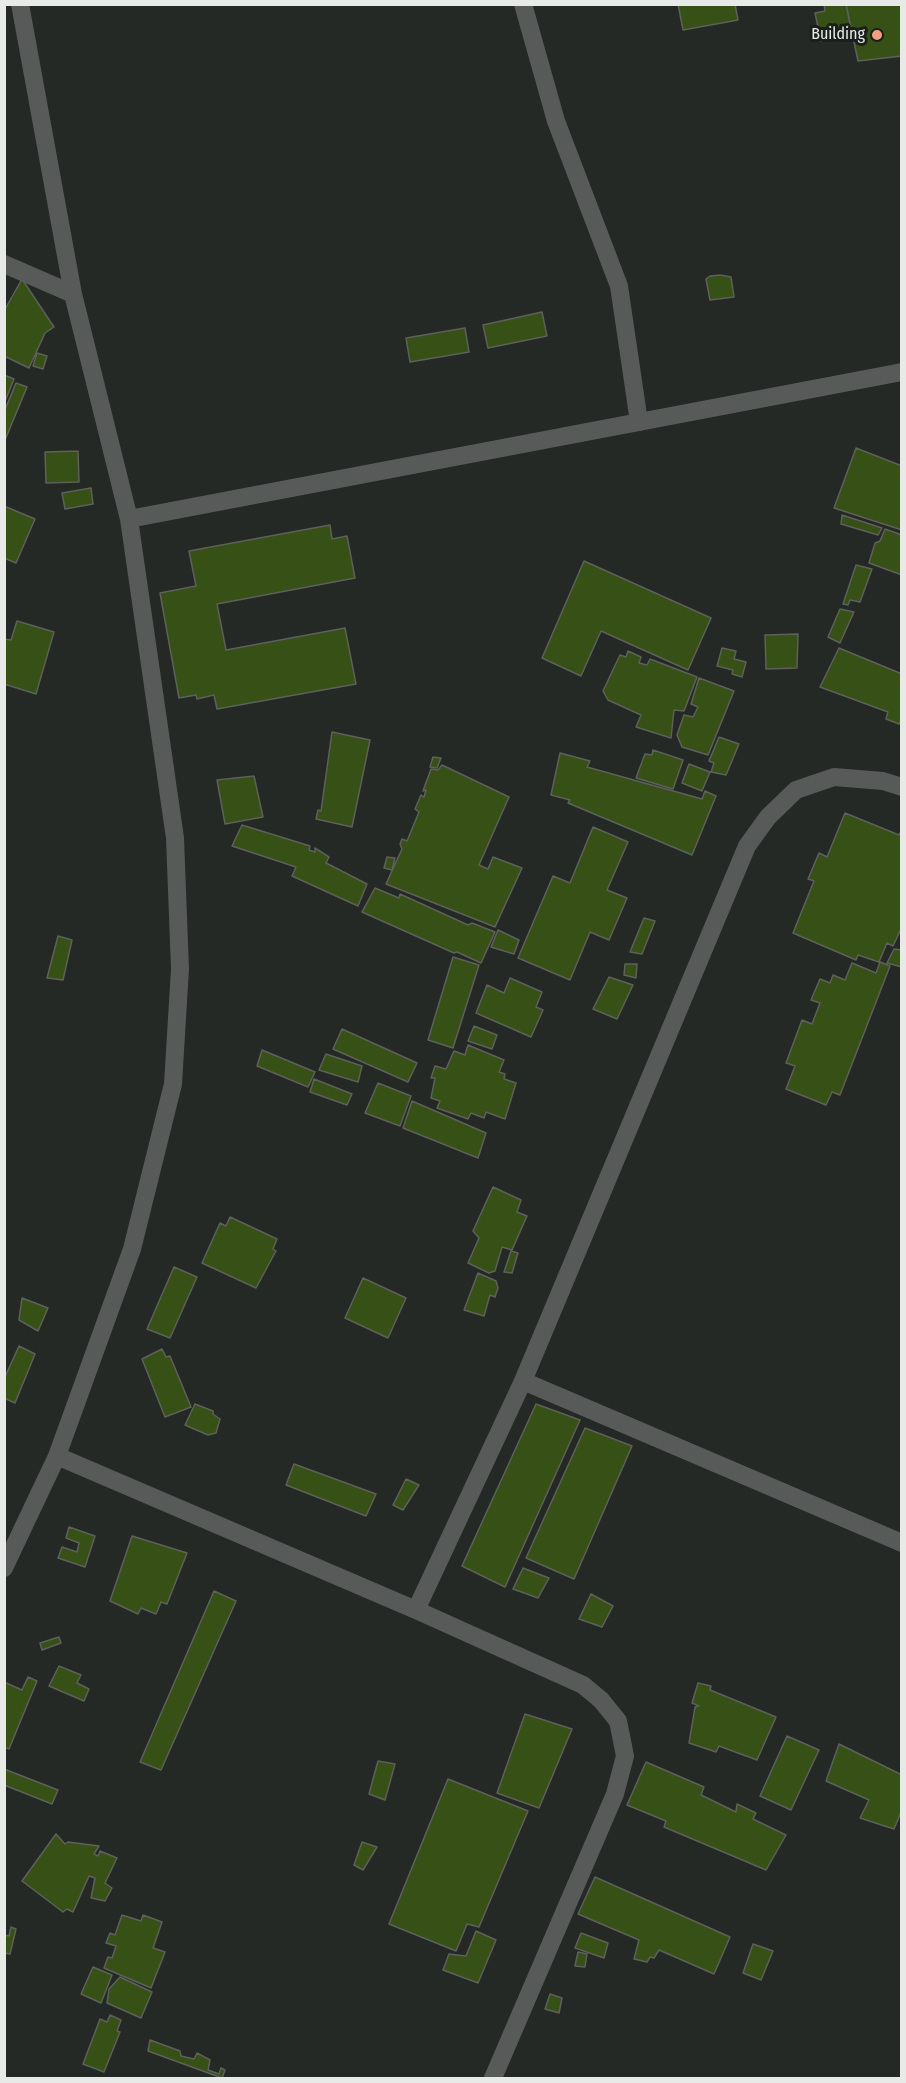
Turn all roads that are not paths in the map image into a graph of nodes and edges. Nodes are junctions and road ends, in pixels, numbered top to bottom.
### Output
1 (20, 4) edge
2 (524, 4) edge
3 (4, 264) edge
4 (73, 294) junction
5 (902, 372) edge
6 (639, 422) junction
7 (129, 519) junction
8 (902, 787) edge
9 (523, 1381) junction
10 (57, 1456) junction
11 (902, 1543) edge
12 (4, 1568) edge
13 (416, 1610) junction
14 (493, 2079) edge

1 - 4 street
2 - 6 street
3 - 4 street
4 - 7 street
5 - 6 street
6 - 7 street
7 - 10 street
8 - 9 street
9 - 11 street
9 - 13 street
10 - 12 street
10 - 13 street
13 - 14 street

